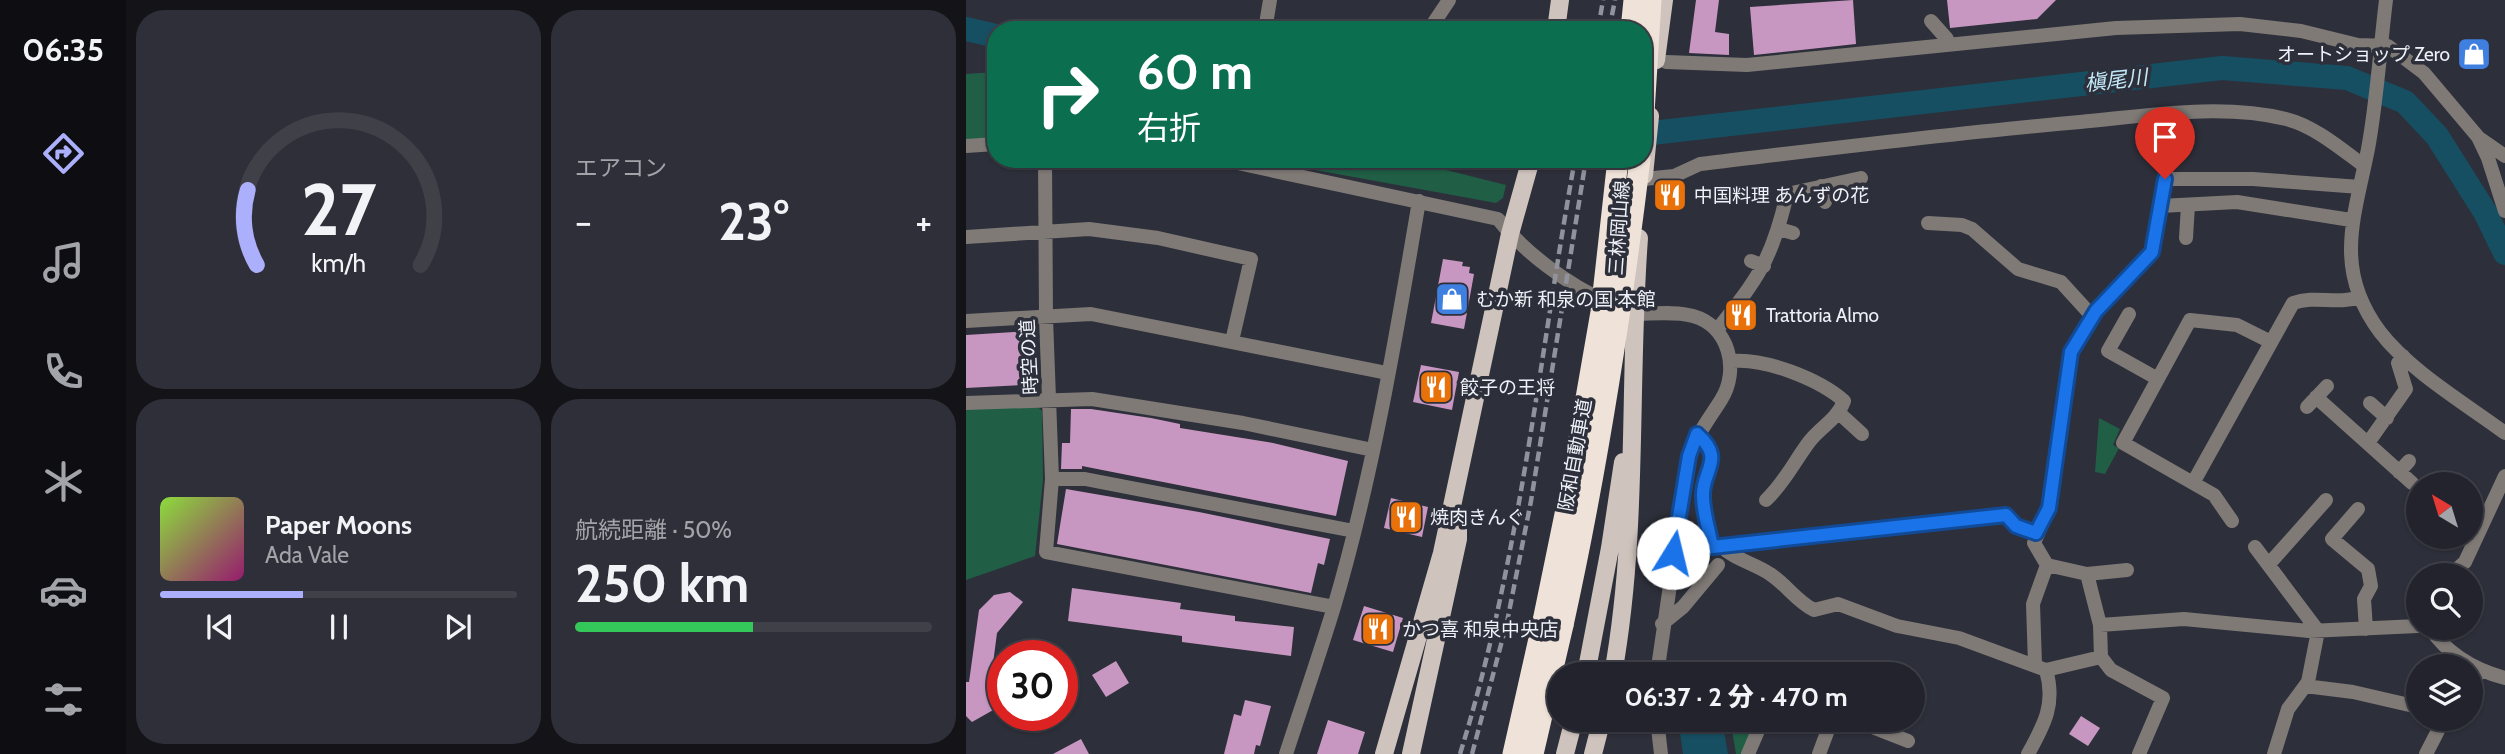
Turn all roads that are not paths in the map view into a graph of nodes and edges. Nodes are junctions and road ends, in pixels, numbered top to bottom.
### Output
1 (1270, 0) edge
2 (1449, 0) edge
3 (1560, 0) edge
4 (1633, 0) edge
5 (1651, 0) edge
6 (1664, 0) edge
7 (2386, 0) edge
8 (1266, 21) edge
9 (1435, 21) edge
10 (1557, 21) edge
11 (1632, 21) edge
12 (1650, 21) edge
13 (1931, 21) dead end
14 (1947, 45) junction
15 (2380, 52) junction
16 (1660, 67) junction
17 (1652, 115) edge
18 (2478, 138) junction
19 (987, 145) edge
20 (966, 146) edge
21 (2505, 156) edge
22 (2363, 165) junction
23 (1045, 168) edge
24 (1262, 168) edge
25 (1529, 168) edge
26 (1617, 168) edge
27 (1643, 169) edge
28 (1861, 178) dead end
29 (1821, 186) junction
30 (2360, 187) junction
31 (1419, 201) junction
32 (1825, 202) dead end
33 (2189, 205) junction
34 (2161, 206) junction
35 (2505, 211) edge
36 (2351, 220) junction
37 (1928, 223) dead end
38 (1044, 230) junction
39 (1510, 234) junction
40 (966, 237) edge
41 (2186, 238) dead end
42 (2360, 297) junction
43 (1633, 314) junction
44 (2129, 314) dead end
45 (2092, 316) junction
46 (1046, 318) junction
47 (966, 321) edge
48 (1717, 330) junction
49 (1232, 341) junction
50 (2271, 342) junction
51 (2403, 356) junction
52 (1732, 360) junction
53 (1387, 373) junction
54 (2158, 379) junction
55 (2317, 396) dead end
56 (1050, 398) junction
57 (966, 403) edge
58 (2370, 403) dead end
59 (1839, 413) junction
60 (1631, 418) junction
61 (2387, 418) junction
62 (2505, 433) edge
63 (1697, 434) junction
64 (1862, 434) dead end
65 (2368, 443) junction
66 (1373, 450) junction
67 (2407, 472) edge
68 (2505, 476) edge
69 (1052, 479) junction
70 (2193, 483) junction
71 (1457, 494) junction
72 (1766, 499) dead end
73 (2326, 500) dead end
74 (2358, 509) dead end
75 (2223, 515) dead end
76 (2483, 519) edge
77 (1354, 531) junction
78 (2036, 533) junction
79 (1721, 546) junction
80 (2255, 547) dead end
81 (2269, 564) junction
82 (1718, 565) dead end
83 (2047, 565) junction
84 (2127, 570) dead end
85 (2087, 573) junction
86 (1334, 607) junction
87 (1553, 623) junction
88 (1662, 624) junction
89 (2100, 625) junction
90 (2406, 627) edge
91 (2366, 629) junction
92 (2318, 631) junction
93 (2438, 640) edge
94 (2457, 654) edge
95 (2101, 657) junction
96 (1588, 662) edge
97 (1615, 662) edge
98 (1658, 662) edge
99 (2040, 667) junction
100 (2483, 672) edge
101 (2505, 678) edge
102 (2305, 687) junction
103 (2406, 703) edge
104 (2438, 731) edge
105 (1571, 732) edge
106 (1599, 732) edge
107 (1658, 732) edge
108 (1757, 732) edge
109 (1827, 732) edge
110 (1885, 732) edge
111 (1908, 741) dead end
112 (1286, 754) edge
113 (1384, 754) edge
114 (1411, 754) edge
115 (1513, 754) edge
116 (1534, 754) edge
117 (1565, 754) edge
118 (1593, 754) edge
119 (1661, 754) edge
120 (1748, 754) edge
121 (1819, 754) edge
122 (2030, 754) edge
123 (2139, 754) edge
124 (2274, 754) edge
125 (2426, 754) edge

1 - 8 street
2 - 9 street
3 - 10 main road
4 - 11 highway
5 - 12 highway
6 - 16 main road, 三林岡山線
7 - 15 street
13 - 14 street
14 - 15 street
14 - 16 street
15 - 18 street
15 - 22 street
16 - 17 main road, 三林岡山線
18 - 21 street
18 - 35 street
19 - 20 street
22 - 27 street
22 - 30 street
23 - 38 street, 時空の道
24 - 31 street
25 - 39 main road
26 - 87 highway, 阪和自動車道, bridge
27 - 43 main road, 三林岡山線
27 - 87 highway, 阪和自動車道, bridge
28 - 29 street
29 - 32 street
29 - 48 street
30 - 34 street
30 - 36 street
31 - 39 street
31 - 53 street
33 - 34 street
33 - 36 street
33 - 41 street
34 - 45 street
36 - 42 street
37 - 45 street
38 - 40 street
38 - 46 street, 時空の道
38 - 49 street
39 - 43 street
39 - 71 main road
42 - 50 street
42 - 51 street
43 - 48 street
43 - 60 main road, 三林岡山線
44 - 54 street
45 - 78 street
46 - 47 street
46 - 49 street
46 - 56 street, 時空の道
48 - 52 street
49 - 53 street
50 - 54 street
50 - 70 street
51 - 61 street
51 - 62 street
52 - 59 street
52 - 63 street
53 - 66 street
54 - 70 street
55 - 65 street
56 - 57 street
56 - 66 street
56 - 69 street, 時空の道
58 - 61 street
59 - 64 street
59 - 72 street
60 - 96 main road, 三林岡山線
60 - 97 main road, 三林岡山線
61 - 65 street
63 - 79 street
63 - 88 street
65 - 67 street
66 - 77 street
68 - 76 street
69 - 77 street
69 - 86 street, 時空の道
70 - 75 street
71 - 113 main road
71 - 114 main road
73 - 81 street
74 - 91 street
77 - 86 street
78 - 79 street
78 - 83 street
79 - 99 street
80 - 81 street
81 - 92 street
82 - 88 street
83 - 85 street
83 - 99 street
84 - 85 street
85 - 89 street
86 - 112 street
87 - 115 highway, 阪和自動車道
87 - 116 highway, 阪和自動車道
88 - 98 street
89 - 92 street
89 - 95 street
90 - 91 street
91 - 92 street
92 - 102 street
93 - 94 street
95 - 99 street
95 - 123 street
99 - 122 street
100 - 101 street
102 - 103 street
102 - 124 street
104 - 125 street
105 - 117 main road
106 - 118 main road
107 - 119 street
108 - 120 street
109 - 121 street
110 - 111 street

